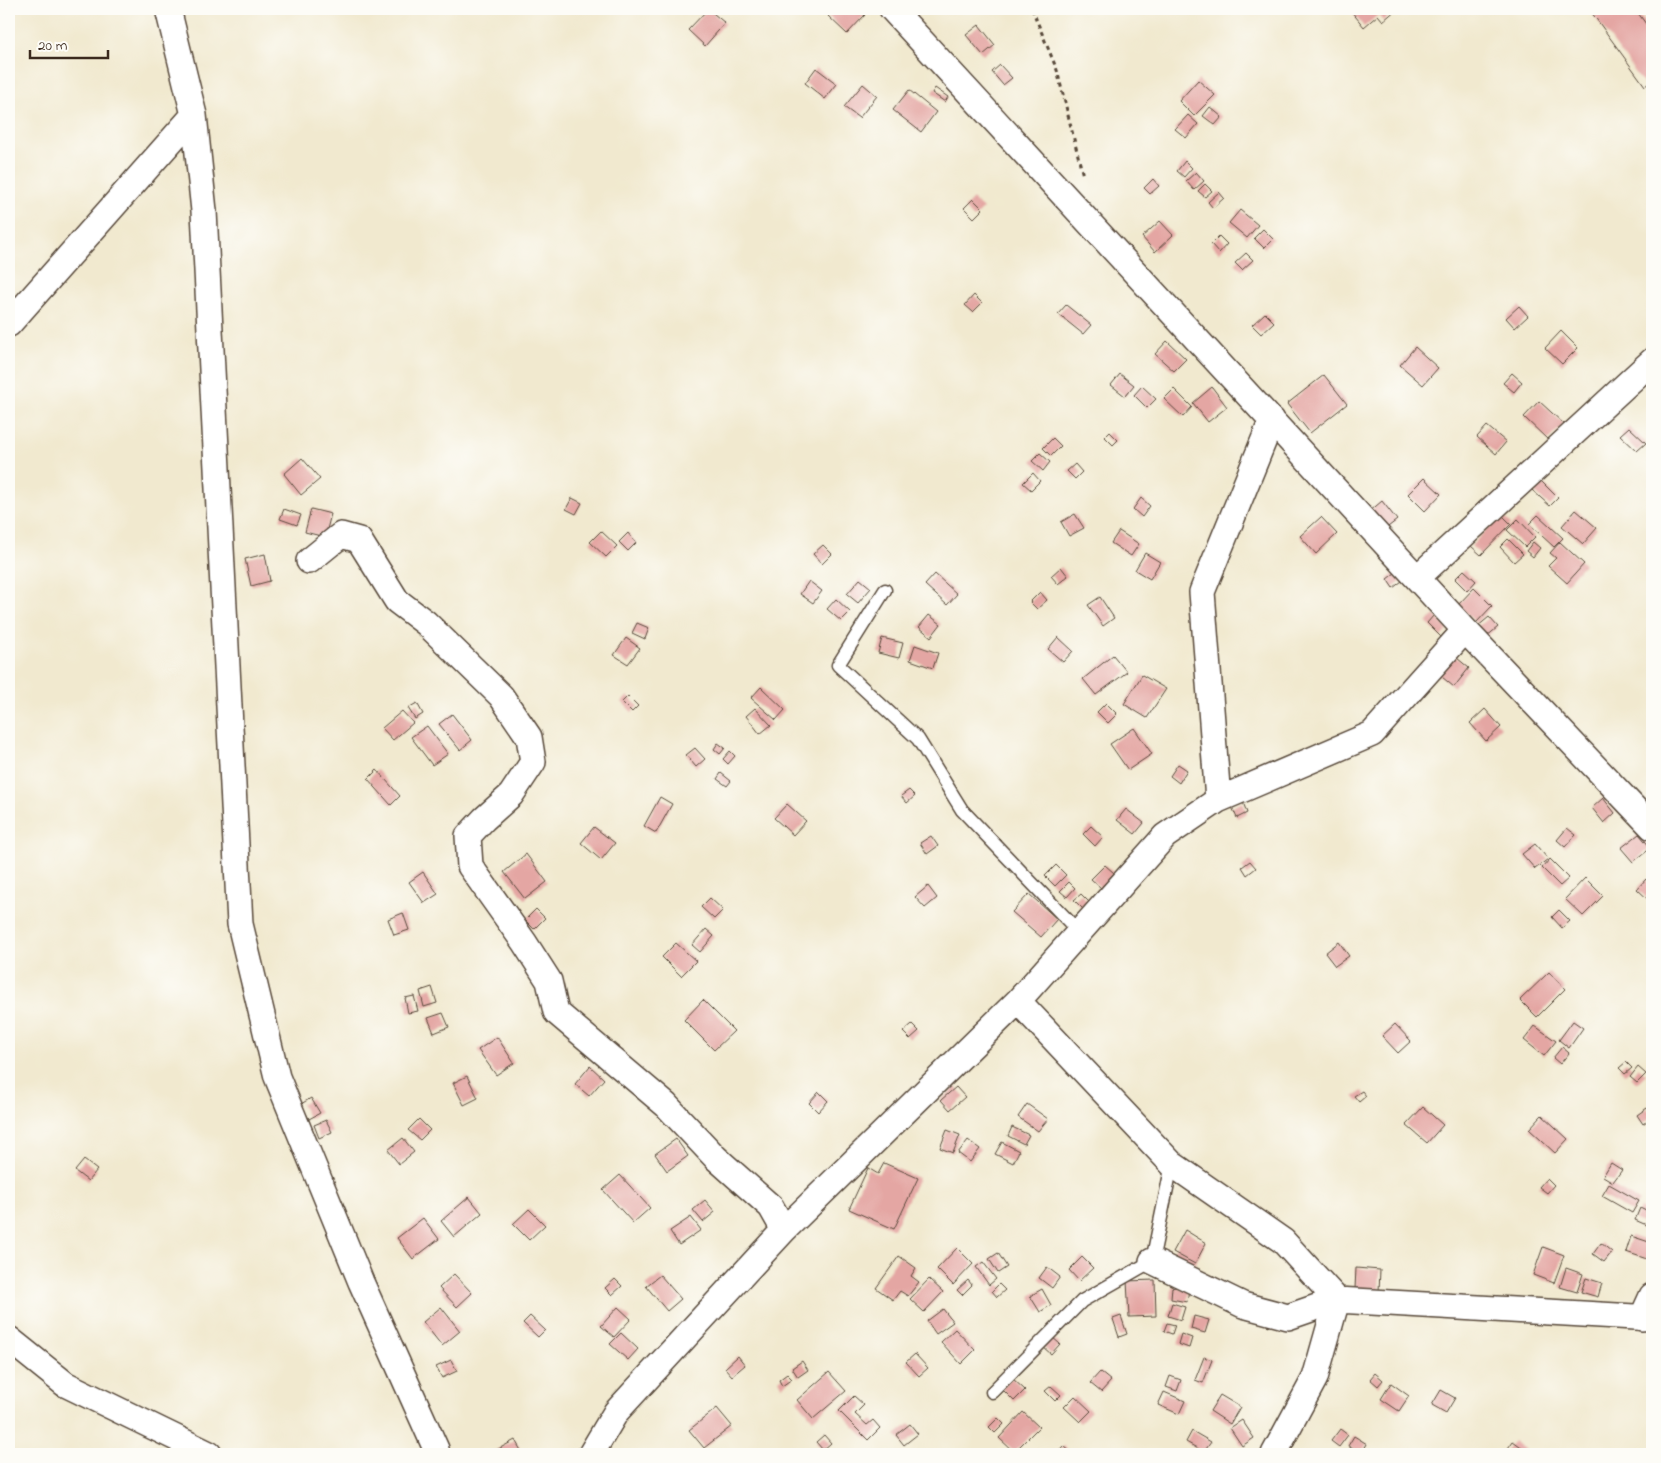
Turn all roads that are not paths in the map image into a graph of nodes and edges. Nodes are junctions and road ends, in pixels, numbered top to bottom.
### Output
1 (168, 9) edge
2 (892, 9) edge
3 (194, 115) junction
4 (9, 324) edge
5 (1652, 361) edge
6 (1272, 420) junction
7 (309, 560) dead end
8 (1417, 578) junction
9 (885, 590) dead end
10 (1465, 630) junction
11 (1218, 800) junction
12 (1652, 827) edge
13 (1079, 932) junction
14 (1018, 1001) junction
15 (1172, 1164) junction
16 (784, 1230) junction
17 (1152, 1261) junction
18 (1337, 1300) junction
19 (1649, 1311) edge
20 (9, 1339) edge
21 (992, 1392) dead end
22 (209, 1454) edge
23 (437, 1454) edge
24 (591, 1454) edge
25 (1274, 1454) edge

1 - 3 street
2 - 6 street
3 - 4 street
3 - 23 street
5 - 8 street
6 - 8 street
6 - 11 street
7 - 16 street
8 - 10 street
9 - 13 lane
10 - 11 street
10 - 12 street
11 - 13 street
13 - 14 street
14 - 15 street
14 - 16 street
15 - 17 lane
15 - 18 street
16 - 24 street
17 - 18 street
17 - 21 lane
18 - 19 street
18 - 25 street
20 - 22 street

